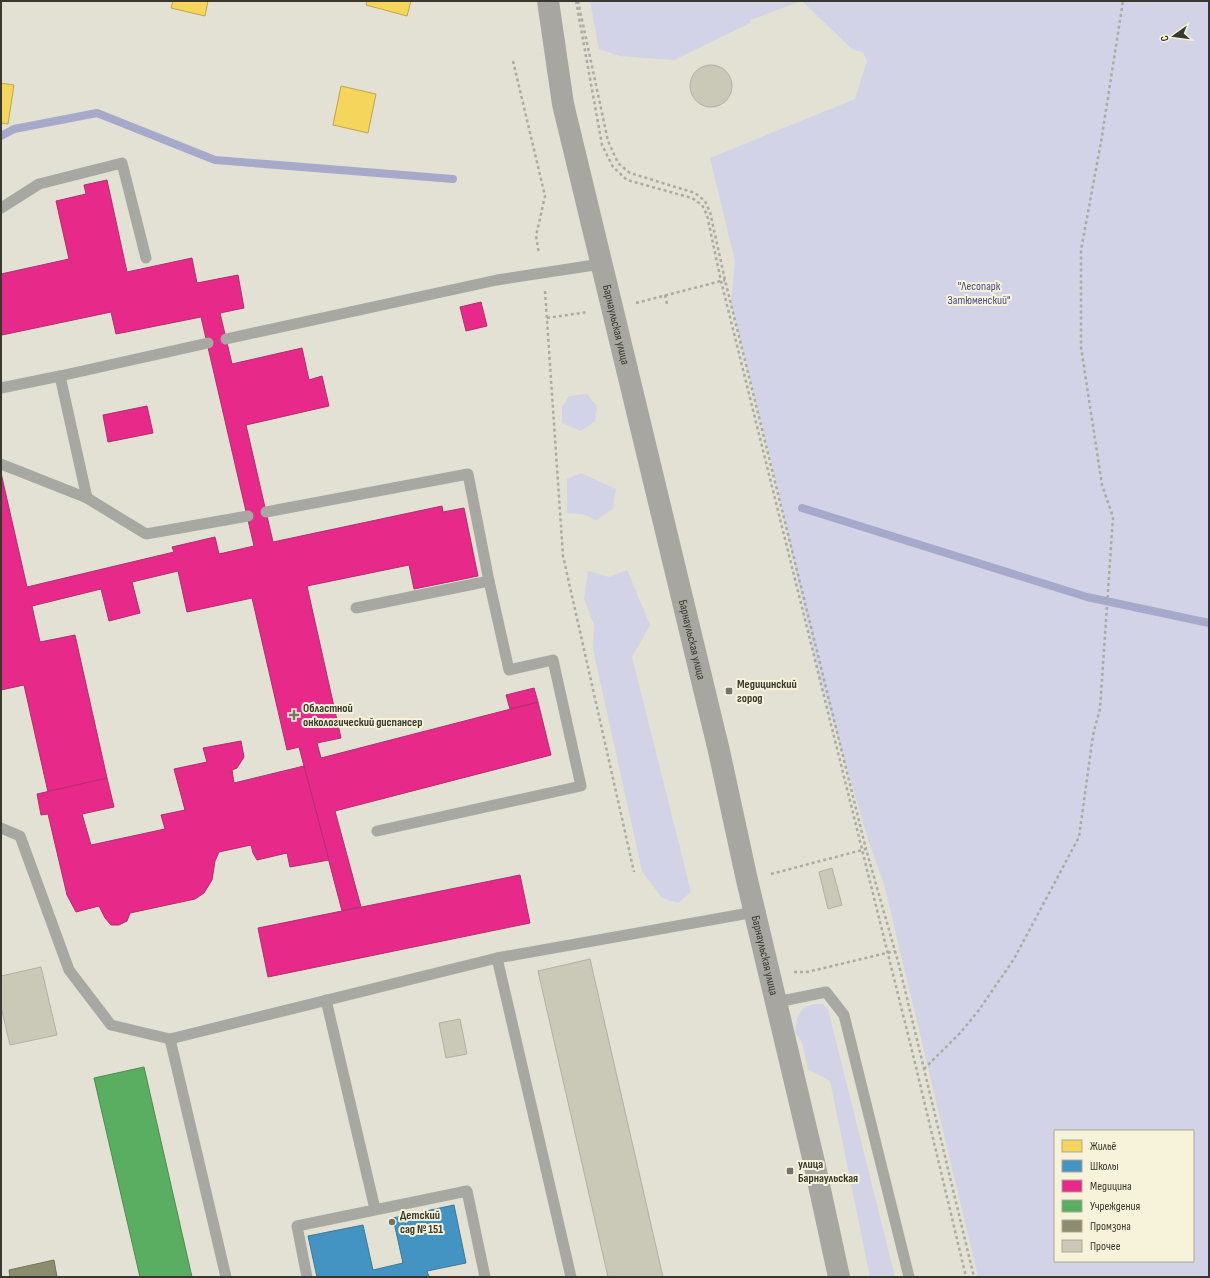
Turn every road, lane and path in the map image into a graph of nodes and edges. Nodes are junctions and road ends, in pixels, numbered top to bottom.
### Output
1 (548, 1) edge
2 (577, 1) edge
3 (1123, 1) edge
4 (513, 61) dead end
5 (1, 208) edge
6 (540, 256) dead end
7 (146, 258) dead end
8 (601, 264) junction
9 (725, 280) junction
10 (721, 281) junction
11 (545, 291) dead end
12 (665, 295) junction
13 (635, 303) dead end
14 (667, 304) dead end
15 (592, 312) dead end
16 (547, 318) junction
17 (226, 339) dead end
18 (208, 343) dead end
19 (60, 376) junction
20 (1, 388) edge
21 (1, 464) edge
22 (87, 498) junction
23 (266, 512) dead end
24 (248, 516) dead end
25 (489, 580) junction
26 (356, 608) dead end
27 (1, 828) edge
28 (377, 831) dead end
29 (866, 849) junction
30 (862, 850) junction
31 (634, 872) dead end
32 (747, 880) junction
33 (755, 912) junction
34 (497, 958) junction
35 (326, 1000) junction
36 (777, 1002) junction
37 (170, 1039) junction
38 (924, 1069) junction
39 (376, 1209) junction
40 (226, 1277) edge
41 (307, 1277) edge
42 (484, 1277) edge
43 (571, 1277) edge
44 (839, 1277) edge
45 (909, 1277) edge
46 (966, 1277) edge
47 (974, 1277) edge

1 - 8 street, Барнаульская улица
2 - 9 path
2 - 10 path
3 - 38 path
4 - 6 path
5 - 7 lane
8 - 17 lane
8 - 32 street, Барнаульская улица
9 - 10 path
9 - 29 path
10 - 12 path
10 - 30 path
11 - 16 path
12 - 13 path
12 - 14 path
15 - 16 path
16 - 31 path
18 - 19 lane
19 - 20 lane
19 - 22 lane
21 - 22 lane
22 - 24 lane
23 - 25 lane
25 - 26 lane
25 - 28 lane
27 - 37 lane
29 - 30 path
29 - 38 path
30 - 32 path
30 - 46 path
32 - 33 street, Барнаульская улица
33 - 34 lane
33 - 36 street, Барнаульская улица
34 - 35 lane
34 - 43 lane
35 - 37 lane
35 - 39 lane
36 - 44 street, Барнаульская улица
36 - 45 lane
37 - 40 lane
38 - 47 path
39 - 41 lane
39 - 42 lane

